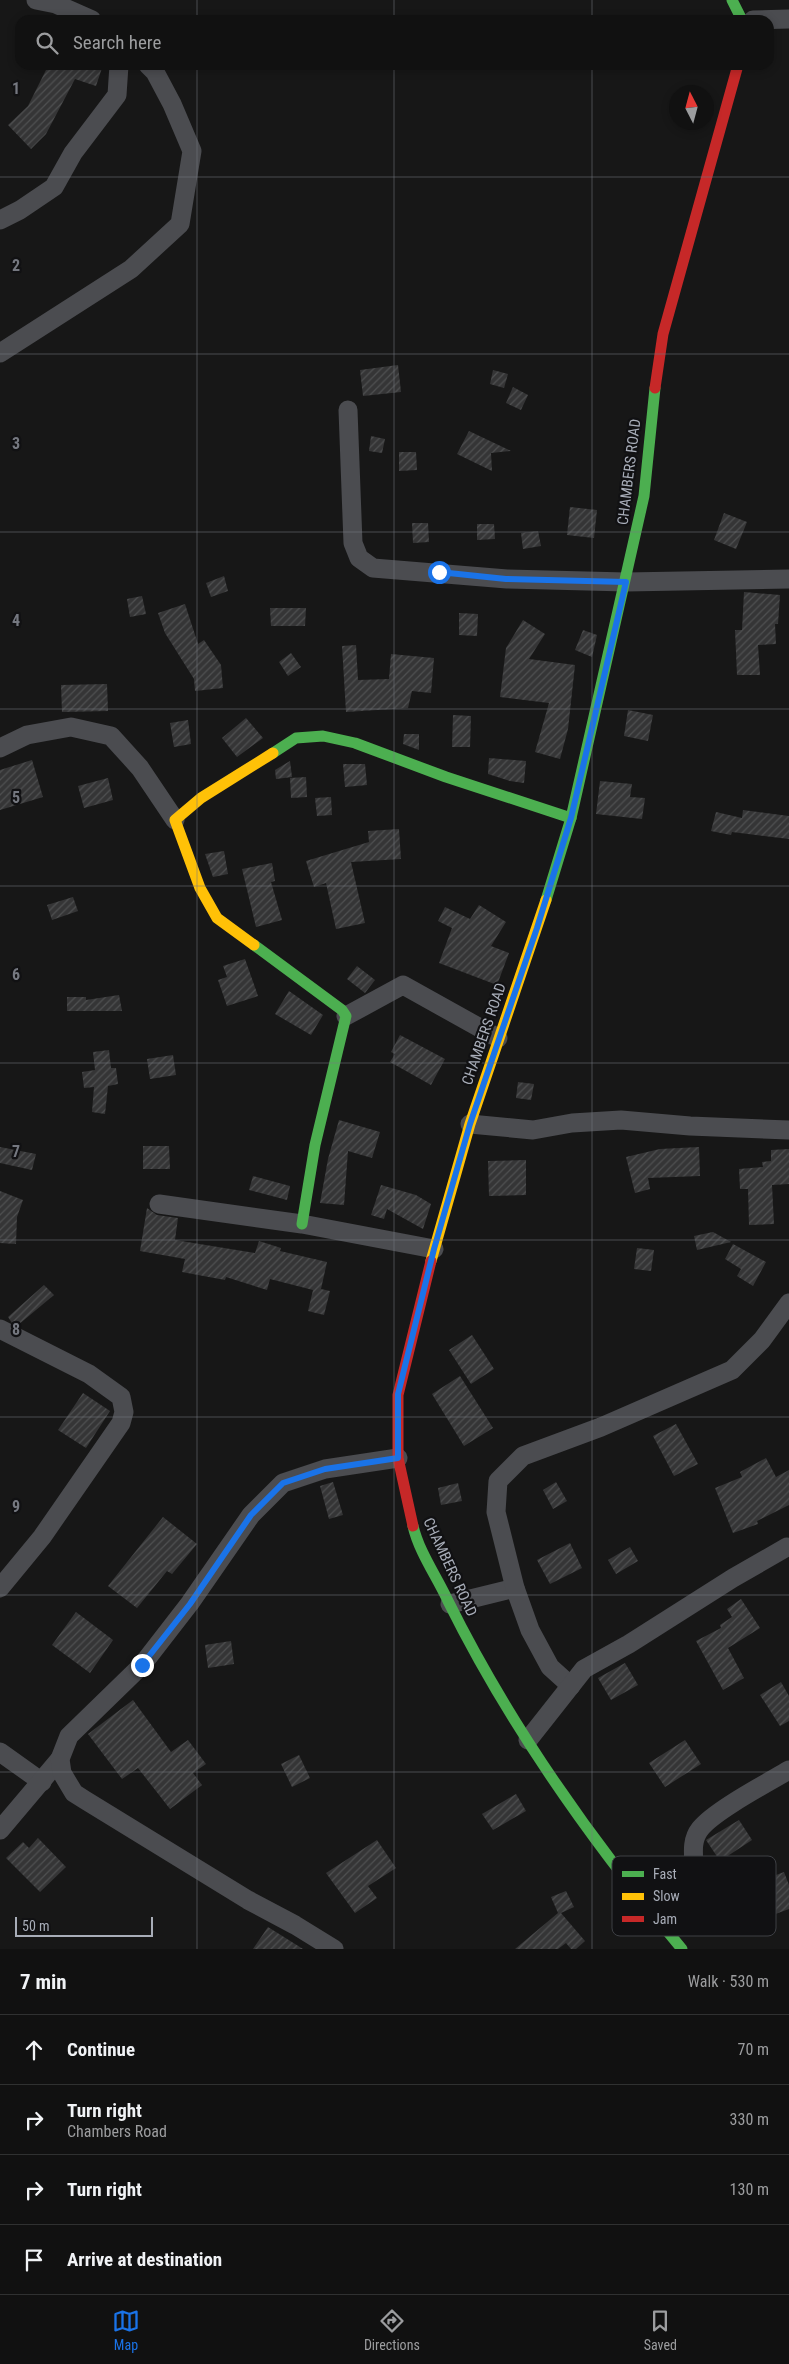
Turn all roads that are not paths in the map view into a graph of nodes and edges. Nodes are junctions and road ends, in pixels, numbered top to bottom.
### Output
1 (36, 0) edge
2 (732, 0) edge
3 (81, 15) edge
4 (740, 15) edge
5 (789, 18) edge
6 (774, 19) edge
7 (119, 70) edge
8 (153, 70) edge
9 (737, 70) edge
10 (0, 220) edge
11 (0, 353) edge
12 (348, 410) dead end
13 (789, 579) edge
14 (626, 582) junction
15 (0, 748) edge
16 (571, 818) junction
17 (175, 820) junction
18 (346, 1016) junction
19 (498, 1038) junction
20 (470, 1124) junction
21 (789, 1130) edge
22 (159, 1204) dead end
23 (302, 1224) junction
24 (434, 1249) junction
25 (789, 1303) edge
26 (0, 1329) edge
27 (398, 1458) junction
28 (787, 1547) dead end
29 (0, 1588) edge
30 (515, 1588) junction
31 (450, 1604) junction
32 (571, 1686) junction
33 (528, 1740) junction
34 (0, 1752) edge
35 (60, 1759) junction
36 (789, 1770) edge
37 (42, 1782) junction
38 (0, 1830) edge
39 (694, 1856) edge
40 (612, 1859) edge
41 (671, 1936) edge
42 (334, 1949) edge
43 (682, 1949) edge

1 - 3 street
2 - 4 street
5 - 6 street
7 - 10 street
8 - 11 street
9 - 14 street, CHAMBERS ROAD
12 - 14 street
13 - 14 street
14 - 16 street, CHAMBERS ROAD
15 - 17 street
16 - 17 street
16 - 19 street, CHAMBERS ROAD
17 - 18 street
18 - 19 street
18 - 23 street
19 - 20 street, CHAMBERS ROAD
20 - 21 street
20 - 24 street, CHAMBERS ROAD
22 - 23 street
23 - 24 street
24 - 27 street, CHAMBERS ROAD
25 - 30 street
26 - 29 street
27 - 31 street, CHAMBERS ROAD
27 - 35 street
28 - 32 street
30 - 31 street
30 - 32 street
31 - 33 street, CHAMBERS ROAD
32 - 33 street
33 - 40 street, CHAMBERS ROAD
34 - 37 street
35 - 37 street
35 - 42 street
36 - 39 street
37 - 38 street
41 - 43 street, CHAMBERS ROAD

